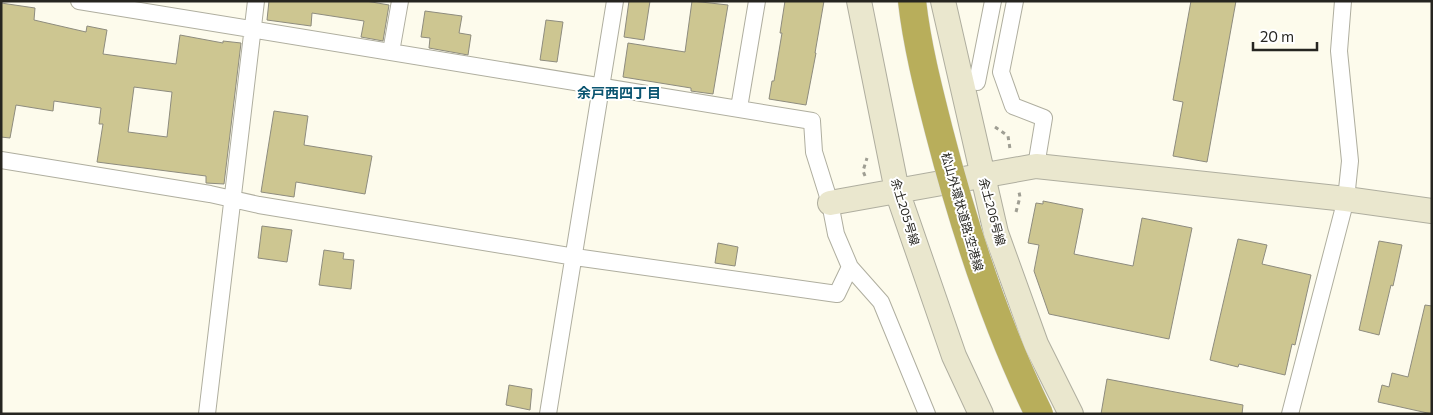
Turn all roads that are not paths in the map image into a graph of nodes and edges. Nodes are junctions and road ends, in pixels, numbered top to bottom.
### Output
1 (79, 1) edge
2 (256, 1) edge
3 (400, 1) edge
4 (615, 1) edge
5 (758, 1) edge
6 (859, 1) edge
7 (912, 1) edge
8 (943, 1) edge
9 (993, 1) edge
10 (1015, 1) edge
11 (1343, 1) edge
12 (253, 29) junction
13 (391, 52) junction
14 (977, 82) dead end
15 (601, 86) junction
16 (739, 108) junction
17 (1, 160) edge
18 (1025, 168) junction
19 (982, 175) junction
20 (897, 191) junction
21 (233, 199) junction
22 (1346, 199) junction
23 (830, 203) junction
24 (1432, 212) edge
25 (575, 257) junction
26 (850, 267) junction
27 (206, 414) edge
28 (548, 414) edge
29 (927, 414) edge
30 (981, 414) edge
31 (1039, 414) edge
32 (1071, 414) edge
33 (1290, 414) edge

1 - 12 street
2 - 12 street
3 - 13 street
4 - 15 street
5 - 16 street
6 - 20 street, 余土205号線
7 - 31 highway, 松山外環状道路;空港線, bridge
8 - 19 street, 余土206号線
9 - 14 street
10 - 18 street
11 - 22 street
12 - 13 street
12 - 21 street
13 - 15 street
15 - 16 street
15 - 25 street
16 - 23 street
17 - 21 street
18 - 19 street
18 - 22 street
19 - 20 street
19 - 32 street, 余土206号線
20 - 23 street
20 - 30 street, 余土205号線
21 - 25 street
21 - 27 street
22 - 24 street
22 - 33 street
23 - 26 street
25 - 26 street
25 - 28 street
26 - 29 street

